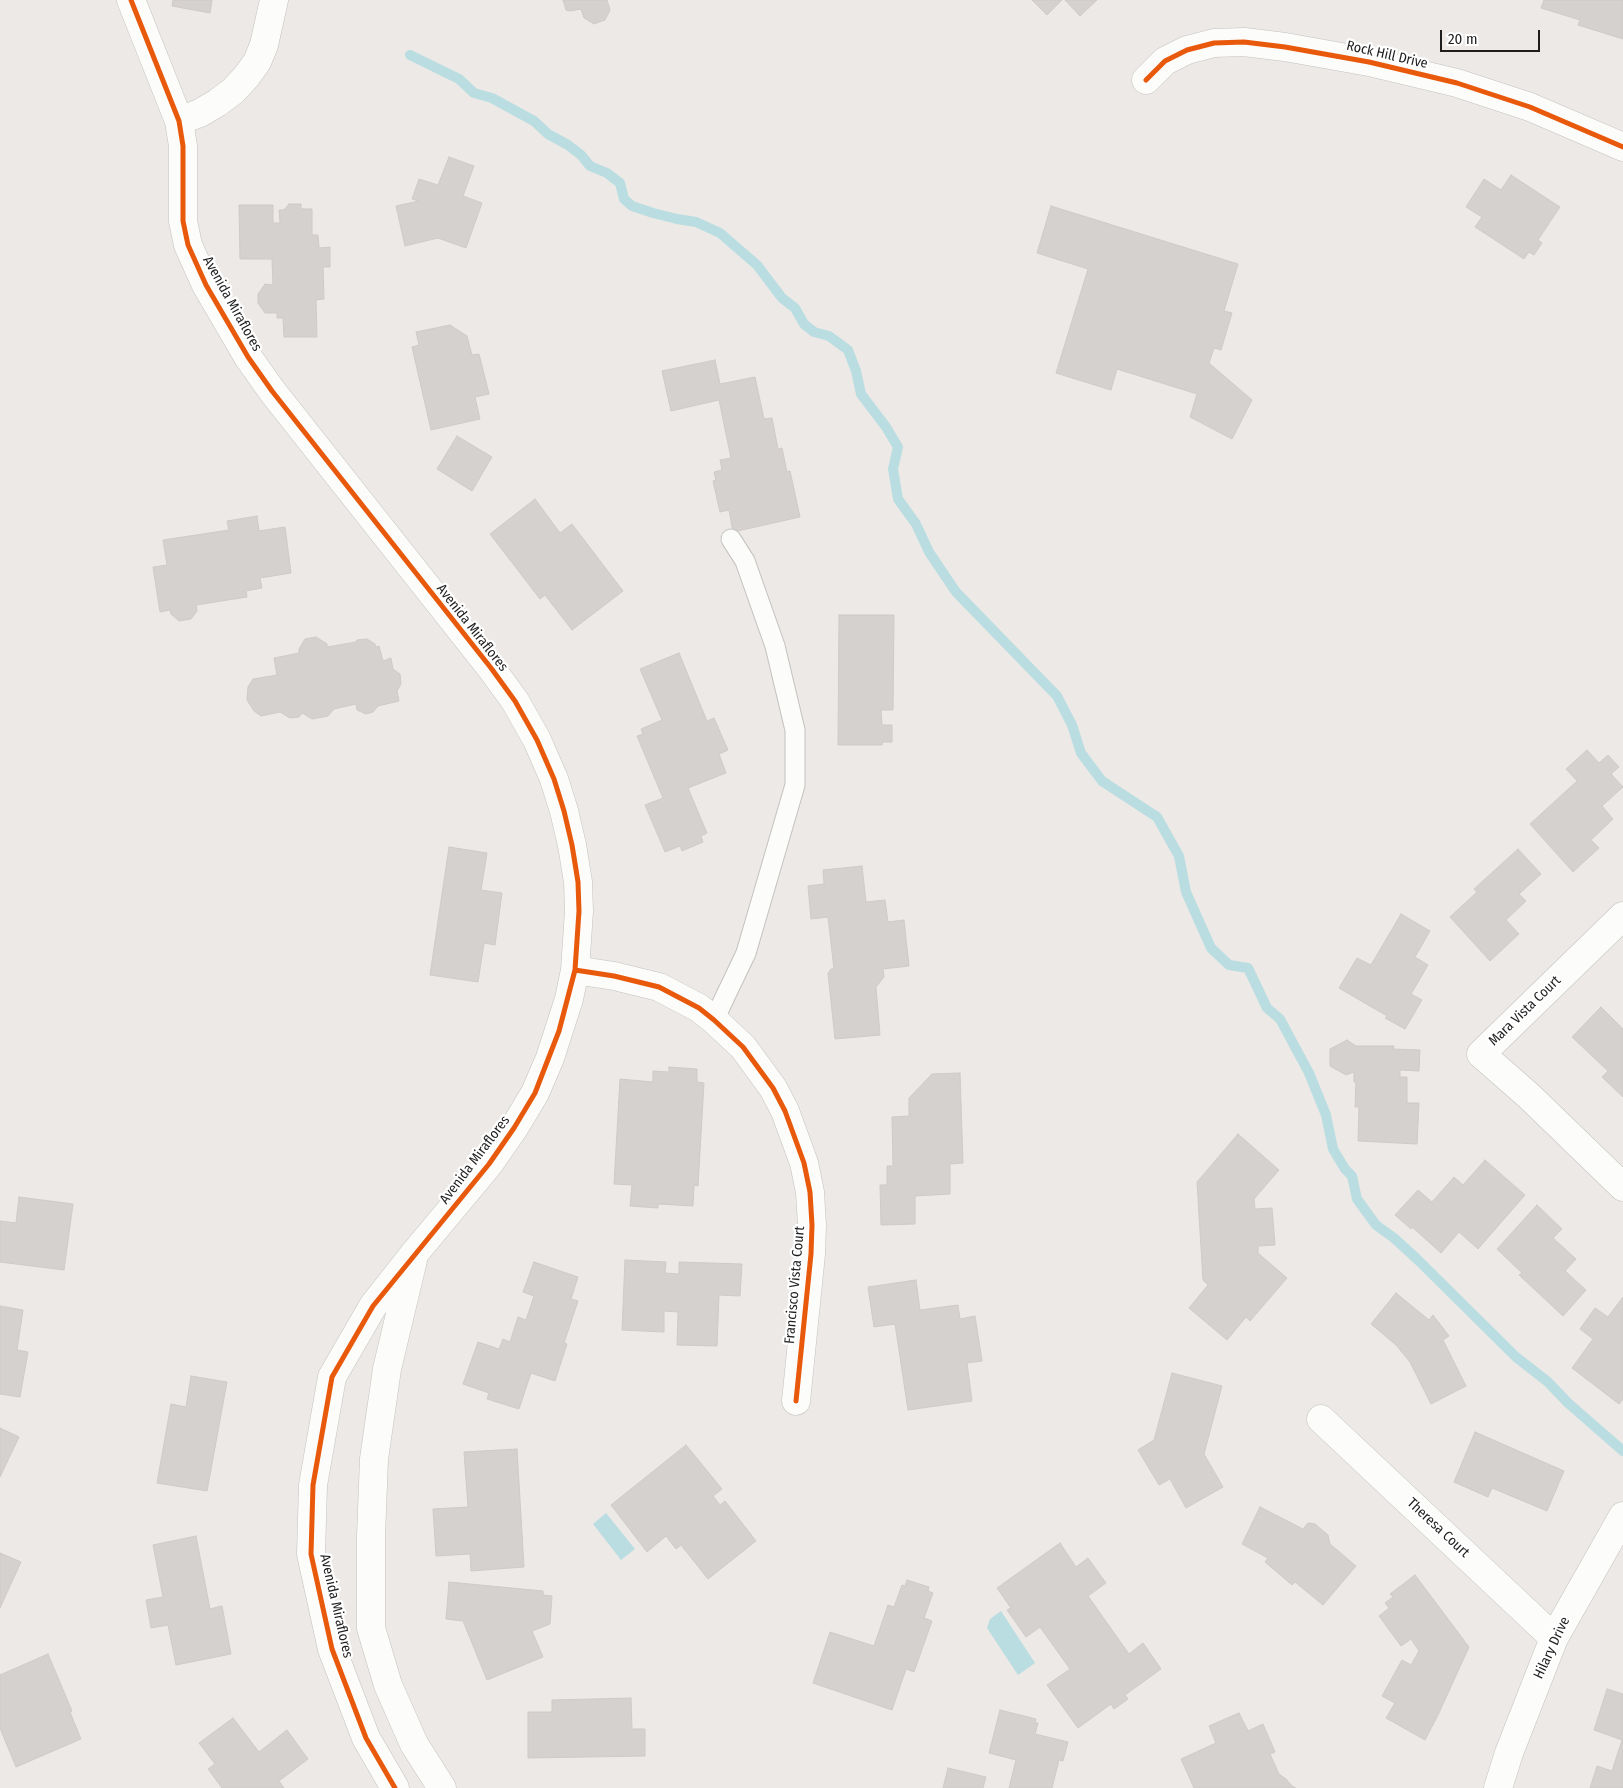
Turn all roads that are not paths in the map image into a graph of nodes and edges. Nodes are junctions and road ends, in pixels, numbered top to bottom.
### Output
1 (131, 0) edge
2 (274, 0) edge
3 (1146, 80) dead end
4 (179, 121) junction
5 (1623, 147) edge
6 (731, 539) dead end
7 (1623, 916) edge
8 (575, 970) junction
9 (714, 1020) junction
10 (1623, 1187) edge
11 (414, 1254) junction
12 (796, 1401) dead end
13 (1321, 1418) dead end
14 (1623, 1516) edge
15 (1554, 1638) junction
16 (395, 1788) edge
17 (442, 1788) edge
18 (1498, 1788) edge

1 - 4 street, Avenida Miraflores
2 - 4 street
3 - 5 street, Rock Hill Drive
4 - 8 street, Avenida Miraflores
6 - 9 lane
7 - 10 street, Mara Vista Court
8 - 9 street, Francisco Vista Court
8 - 11 street, Avenida Miraflores
9 - 12 street, Francisco Vista Court
11 - 16 street, Avenida Miraflores
11 - 17 street, Avenida Miraflores
13 - 15 street, Theresa Court
14 - 15 street, Hilary Drive
15 - 18 street, Hilary Drive

